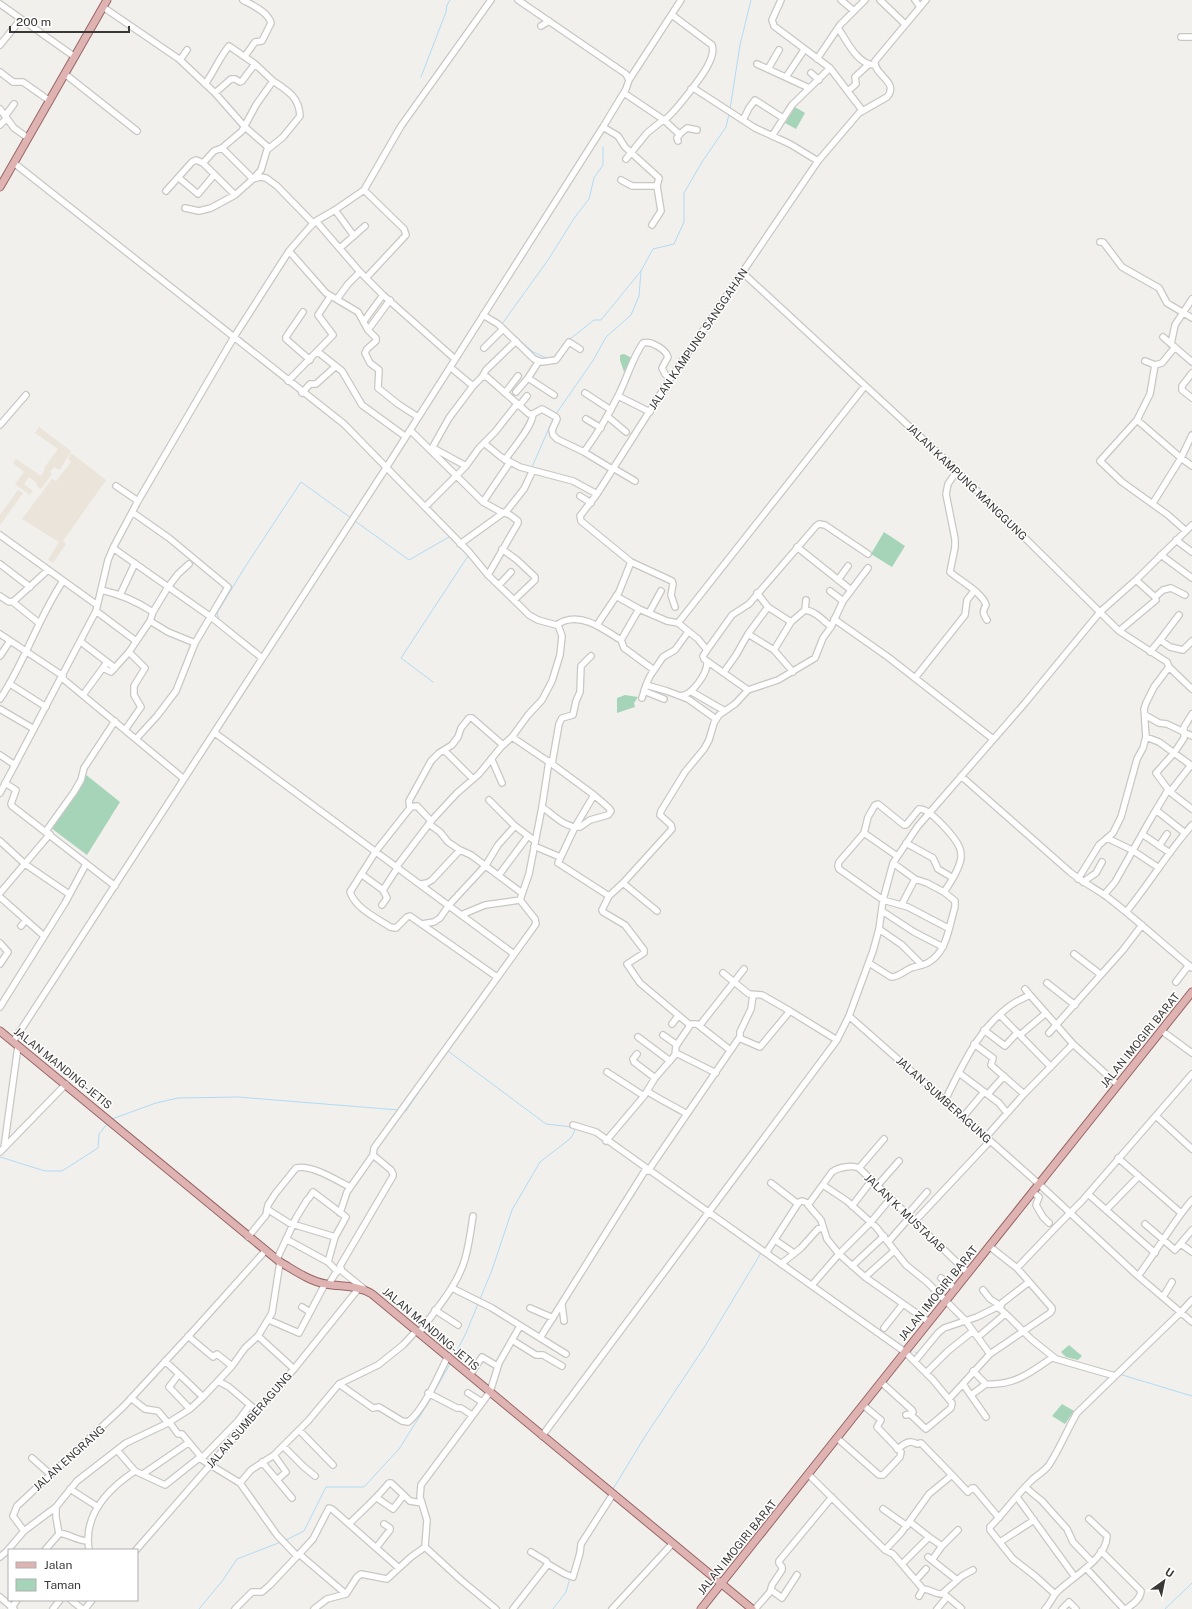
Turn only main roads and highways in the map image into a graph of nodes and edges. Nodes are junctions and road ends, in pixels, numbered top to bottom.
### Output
1 (107, 0) edge
2 (0, 187) edge
3 (1192, 992) edge
4 (0, 1031) edge
5 (722, 1584) junction
6 (702, 1609) edge
7 (752, 1609) edge

1 - 2 main road
3 - 5 main road, JALAN IMOGIRI BARAT
4 - 5 main road, JALAN MANDING-JETIS
5 - 6 main road, JALAN IMOGIRI BARAT
5 - 7 main road, JALAN MANDING-JETIS

